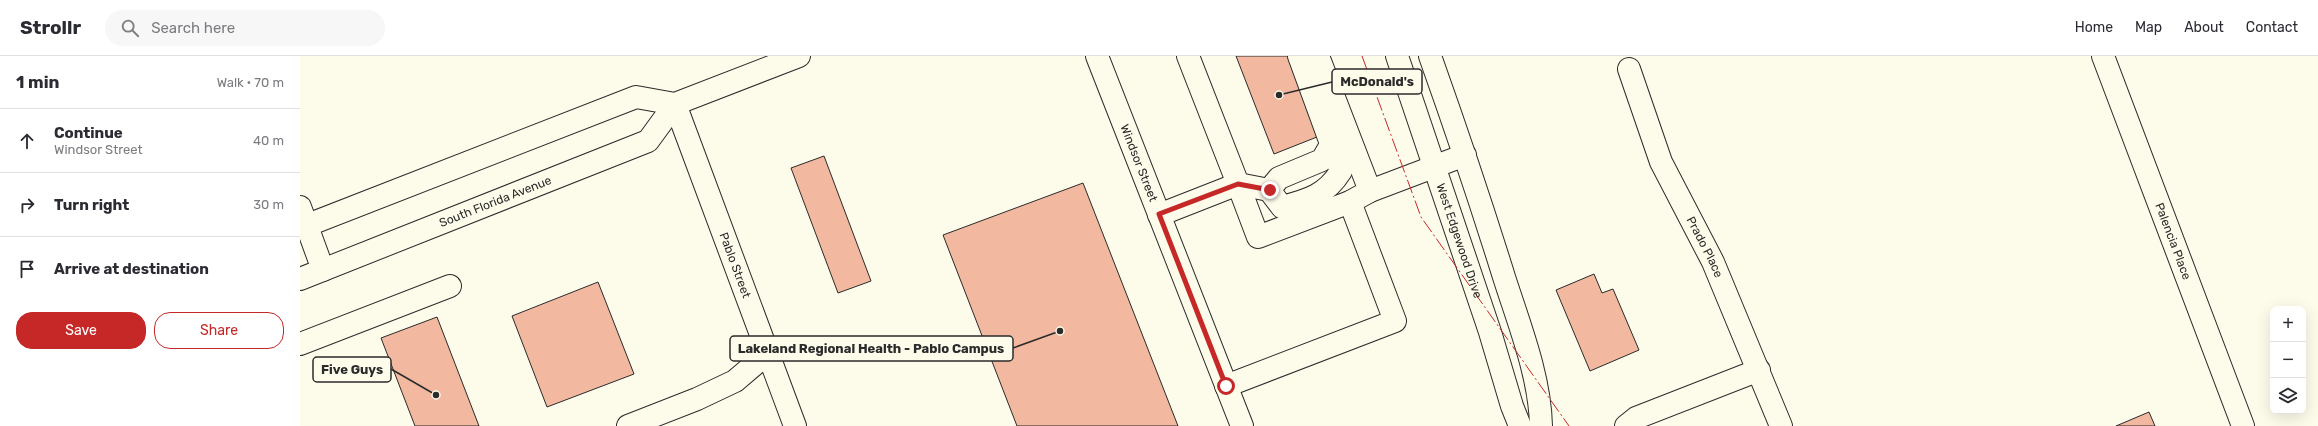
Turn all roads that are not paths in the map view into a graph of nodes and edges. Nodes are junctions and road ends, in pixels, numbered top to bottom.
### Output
1 (799, 56) edge
2 (1097, 56) edge
3 (1188, 56) edge
4 (1299, 56) edge
5 (1318, 56) edge
6 (1397, 56) edge
7 (1430, 56) edge
8 (2103, 56) edge
9 (1629, 69) dead end
10 (675, 104) junction
11 (1332, 144) junction
12 (1465, 155) junction
13 (1435, 167) junction
14 (1238, 184) junction
15 (1270, 190) junction
16 (1370, 191) junction
17 (1350, 202) junction
18 (1159, 214) junction
19 (302, 220) edge
20 (323, 270) junction
21 (300, 279) edge
22 (450, 286) dead end
23 (300, 344) edge
24 (768, 353) junction
25 (1759, 370) junction
26 (1226, 386) junction
27 (628, 426) edge
28 (795, 426) edge
29 (1242, 426) edge
30 (1520, 426) edge
31 (1541, 426) edge
32 (1626, 426) edge
33 (1781, 426) edge
34 (2243, 426) edge

1 - 10 street
2 - 18 street, Windsor Street
3 - 14 street
4 - 11 street
5 - 16 street
6 - 13 street, West Edgewood Drive
7 - 12 street
8 - 34 street, Palencia Place
9 - 25 street, Prado Place
10 - 19 street
10 - 20 street, South Florida Avenue
10 - 24 street, Pablo Street
11 - 15 street
11 - 15 street
12 - 13 street
12 - 31 street
13 - 16 street
13 - 30 street, West Edgewood Drive
14 - 15 street
14 - 17 street
14 - 18 street
16 - 17 street
17 - 26 street
18 - 26 street, Windsor Street
19 - 20 street
20 - 21 street, South Florida Avenue
22 - 23 street
24 - 27 street
24 - 28 street, Pablo Street
25 - 32 street
25 - 33 street, Prado Place
26 - 29 street, Windsor Street

